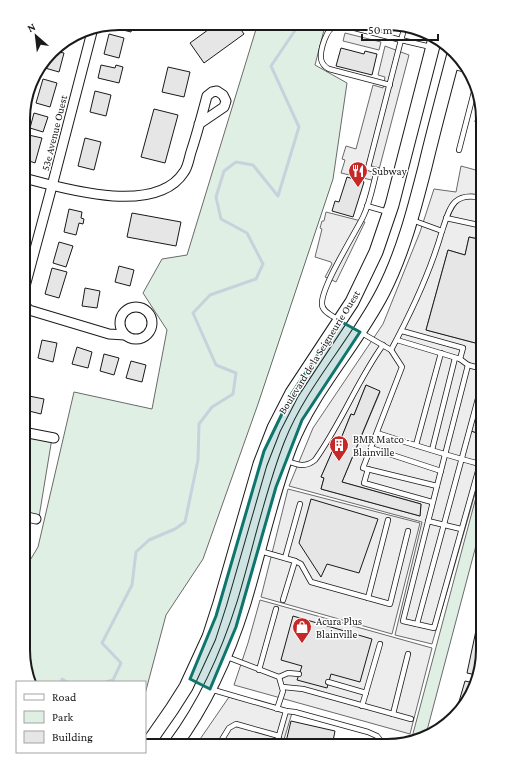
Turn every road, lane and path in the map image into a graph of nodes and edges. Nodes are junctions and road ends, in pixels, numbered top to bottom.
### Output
1 (329, 30) edge
2 (360, 30) edge
3 (403, 32) edge
4 (90, 35) edge
5 (401, 40) junction
6 (432, 43) edge
7 (434, 43) edge
8 (452, 60) edge
9 (390, 85) junction
10 (473, 97) edge
11 (199, 124) dead end
12 (459, 150) dead end
13 (30, 180) edge
14 (52, 186) junction
15 (476, 196) edge
16 (367, 206) junction
17 (390, 212) junction
18 (446, 218) junction
19 (411, 220) junction
20 (476, 224) edge
21 (442, 231) junction
22 (30, 268) edge
23 (30, 310) edge
24 (340, 321) junction
25 (402, 331) junction
26 (360, 332) junction
27 (125, 335) dead end
28 (397, 340) junction
29 (383, 345) junction
30 (391, 350) junction
31 (441, 353) junction
32 (458, 359) junction
33 (468, 365) junction
34 (476, 367) edge
35 (476, 406) edge
36 (30, 433) edge
37 (377, 433) junction
38 (54, 438) dead end
39 (416, 445) junction
40 (371, 448) junction
41 (432, 450) junction
42 (444, 455) junction
43 (462, 459) junction
44 (285, 460) junction
45 (476, 463) edge
46 (368, 469) junction
47 (441, 471) junction
48 (476, 478) edge
49 (437, 486) junction
50 (432, 502) junction
51 (300, 504) dead end
52 (30, 518) edge
53 (36, 519) dead end
54 (388, 520) dead end
55 (428, 521) junction
56 (443, 525) junction
57 (462, 529) junction
58 (408, 531) dead end
59 (237, 544) junction
60 (259, 550) junction
61 (285, 558) junction
62 (295, 561) junction
63 (368, 598) junction
64 (283, 600) dead end
65 (276, 609) dead end
66 (417, 624) junction
67 (380, 644) dead end
68 (408, 654) dead end
69 (225, 656) junction
70 (259, 670) junction
71 (299, 674) dead end
72 (279, 677) junction
73 (190, 679) junction
74 (328, 682) dead end
75 (283, 687) junction
76 (210, 689) junction
77 (366, 693) junction
78 (362, 706) junction
79 (277, 709) junction
80 (286, 712) junction
81 (393, 714) junction
82 (411, 719) dead end
83 (279, 736) junction
84 (151, 739) edge
85 (179, 739) edge
86 (222, 739) edge
87 (278, 739) edge
88 (379, 739) edge

1 - 9 lane
2 - 5 lane
3 - 5 lane
4 - 14 street, 53e Avenue Ouest
5 - 6 lane
5 - 9 lane
7 - 17 main road, Boulevard de la Seigneurie Ouest
8 - 19 main road, Boulevard de la Seigneurie Ouest
9 - 16 lane
10 - 12 lane
11 - 14 street
13 - 14 street
14 - 22 street, 53e Avenue Ouest
15 - 18 lane
16 - 17 lane
16 - 24 lane
17 - 24 main road, Boulevard de la Seigneurie Ouest
18 - 20 lane
18 - 21 lane
19 - 21 lane
19 - 26 main road, Boulevard de la Seigneurie Ouest
21 - 25 lane
23 - 27 street
24 - 26 main road
24 - 59 main road, Boulevard de la Seigneurie Ouest
25 - 28 lane
25 - 32 lane
26 - 29 lane
26 - 44 main road, Boulevard de la Seigneurie Ouest
28 - 30 lane
28 - 31 lane
29 - 30 lane
29 - 44 lane
30 - 37 lane
31 - 32 lane
31 - 39 lane
32 - 33 lane
32 - 41 lane
33 - 34 lane
33 - 42 lane
35 - 43 lane
36 - 38 street
37 - 39 lane
37 - 40 lane
39 - 41 lane
40 - 46 lane
40 - 47 lane
41 - 42 lane
42 - 43 lane
42 - 47 lane
43 - 45 lane
43 - 56 lane
44 - 60 main road, Boulevard de la Seigneurie Ouest
46 - 49 lane
46 - 50 lane
47 - 49 lane
48 - 57 lane
49 - 50 lane
50 - 55 lane
51 - 61 lane
52 - 53 street
54 - 63 lane
55 - 56 lane
55 - 66 lane
56 - 57 lane
56 - 66 lane
57 - 66 lane
58 - 63 lane
59 - 60 main road
59 - 73 main road, Boulevard de la Seigneurie Ouest
60 - 61 lane
60 - 69 main road, Boulevard de la Seigneurie Ouest
61 - 62 lane
62 - 63 lane
62 - 64 lane
65 - 70 lane
67 - 77 lane
68 - 81 lane
69 - 70 lane
69 - 76 main road, Boulevard de la Seigneurie Ouest
70 - 72 lane
71 - 72 lane
72 - 75 lane
73 - 76 main road
73 - 84 main road, Boulevard de la Seigneurie Ouest
74 - 77 lane
75 - 78 lane
75 - 79 lane
76 - 79 lane
76 - 85 main road, Boulevard de la Seigneurie Ouest
77 - 78 lane
78 - 81 lane
79 - 80 lane
80 - 83 lane
80 - 88 lane
81 - 82 lane
83 - 86 lane
83 - 87 lane

